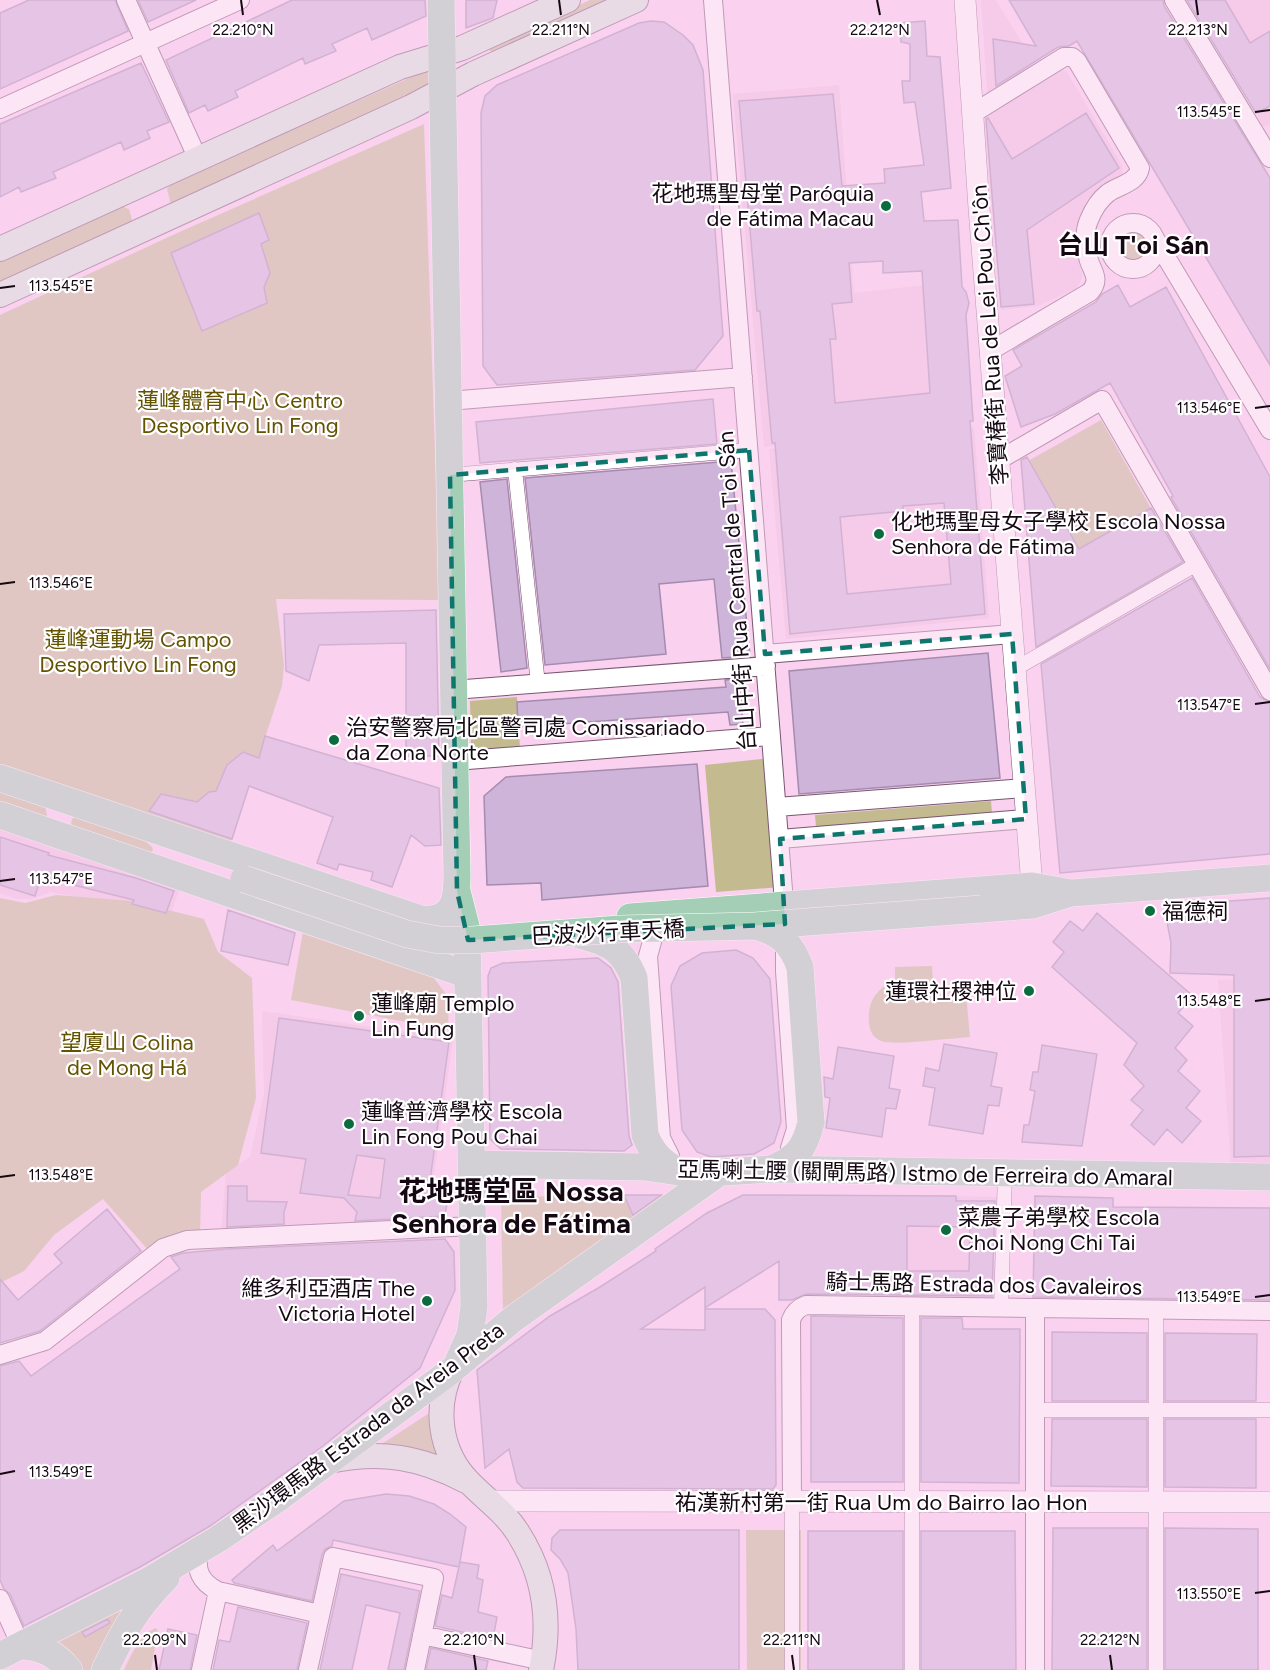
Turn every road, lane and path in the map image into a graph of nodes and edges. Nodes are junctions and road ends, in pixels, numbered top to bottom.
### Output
1 (126, 0) edge
2 (240, 0) edge
3 (441, 0) edge
4 (568, 0) edge
5 (636, 0) edge
6 (965, 0) edge
7 (1174, 0) edge
8 (712, 4) edge
9 (146, 43) junction
10 (442, 54) junction
11 (443, 90) junction
12 (0, 109) edge
13 (972, 114) junction
14 (1270, 158) edge
15 (198, 159) junction
16 (120, 194) junction
17 (137, 231) junction
18 (1154, 237) junction
19 (0, 249) edge
20 (1111, 249) junction
21 (1092, 266) junction
22 (0, 295) edge
23 (990, 351) junction
24 (743, 377) junction
25 (448, 401) junction
26 (1270, 430) edge
27 (749, 450) junction
28 (999, 460) junction
29 (515, 469) junction
30 (450, 475) junction
31 (1197, 564) junction
32 (1012, 634) junction
33 (765, 660) junction
34 (1015, 669) junction
35 (538, 684) junction
36 (453, 690) junction
37 (1270, 691) edge
38 (771, 736) junction
39 (455, 761) junction
40 (0, 778) edge
41 (1024, 788) junction
42 (56, 797) junction
43 (777, 807) junction
44 (0, 815) edge
45 (1026, 819) junction
46 (129, 820) junction
47 (46, 831) junction
48 (780, 838) junction
49 (119, 856) junction
50 (1270, 878) edge
51 (244, 879) junction
52 (1032, 886) junction
53 (457, 891) junction
54 (1071, 893) junction
55 (785, 905) junction
56 (678, 914) junction
57 (754, 926) junction
58 (467, 930) junction
59 (571, 933) junction
60 (468, 979) junction
61 (472, 1164) junction
62 (771, 1169) junction
63 (684, 1172) junction
64 (720, 1172) junction
65 (1005, 1173) junction
66 (1270, 1177) edge
67 (473, 1226) junction
68 (474, 1296) junction
69 (912, 1306) junction
70 (1001, 1308) junction
71 (1035, 1308) junction
72 (1156, 1310) junction
73 (1270, 1311) edge
74 (513, 1319) junction
75 (0, 1355) edge
76 (452, 1370) junction
77 (1035, 1410) junction
78 (1156, 1410) junction
79 (1270, 1410) edge
80 (329, 1461) junction
81 (485, 1496) junction
82 (792, 1502) junction
83 (912, 1502) junction
84 (1035, 1502) junction
85 (1156, 1502) junction
86 (1270, 1502) edge
87 (197, 1562) junction
88 (218, 1592) junction
89 (0, 1599) edge
90 (320, 1614) junction
91 (422, 1635) junction
92 (10, 1651) edge
93 (542, 1665) edge
94 (69, 1670) edge
95 (105, 1670) edge
96 (201, 1670) edge
97 (308, 1670) edge
98 (415, 1670) edge
99 (792, 1670) edge
100 (912, 1670) edge
101 (1035, 1670) edge
102 (1156, 1670) edge

1 - 9 street
2 - 9 street
3 - 10 main road
4 - 10 main road
5 - 11 main road
6 - 13 street, 李寶椿街 Rua de Lei Pou Ch'ôn
7 - 14 street
8 - 24 street, 台山中街 Rua Central de T'oi Sán
9 - 12 street
9 - 15 street
10 - 11 main road
10 - 15 main road
11 - 17 main road
11 - 25 main road
13 - 21 street
13 - 23 street, 李寶椿街 Rua de Lei Pou Ch'ôn
15 - 16 main road
16 - 17 main road
16 - 19 main road
17 - 22 main road
18 - 20 street
18 - 20 street
18 - 26 street
20 - 21 street
21 - 23 street
23 - 28 street, 李寶椿街 Rua de Lei Pou Ch'ôn
24 - 25 street
24 - 27 street, 台山中街 Rua Central de T'oi Sán
25 - 30 main road
27 - 29 street
27 - 33 street, 台山中街 Rua Central de T'oi Sán
28 - 31 street
28 - 32 street, 李寶椿街 Rua de Lei Pou Ch'ôn
29 - 30 street
29 - 35 street
30 - 36 main road
31 - 34 street
31 - 37 street
32 - 33 street
32 - 34 street, 李寶椿街 Rua de Lei Pou Ch'ôn
33 - 35 street
33 - 38 street, 台山中街 Rua Central de T'oi Sán
34 - 41 street, 李寶椿街 Rua de Lei Pou Ch'ôn
35 - 36 street
36 - 39 main road
38 - 39 street
38 - 43 street, 台山中街 Rua Central de T'oi Sán
39 - 53 main road
40 - 42 main road
41 - 43 street
41 - 45 street, 李寶椿街 Rua de Lei Pou Ch'ôn
42 - 46 main road
42 - 47 main road
43 - 48 street, 台山中街 Rua Central de T'oi Sán
44 - 47 main road
45 - 48 street
45 - 52 street, 李寶椿街 Rua de Lei Pou Ch'ôn
46 - 51 main road
46 - 53 main road
47 - 49 main road
48 - 55 street, 台山中街 Rua Central de T'oi Sán
49 - 51 main road
49 - 60 main road
50 - 54 main road
51 - 59 main road, 巴波沙行車天橋, bridge
52 - 54 main road
52 - 55 main road
53 - 58 main road
54 - 57 main road, 巴波沙行車天橋, bridge
55 - 56 main road
55 - 62 street, 台山中街 Rua Central de T'oi Sán
56 - 58 main road
56 - 63 street
57 - 59 main road, 巴波沙行車天橋, bridge
57 - 62 main road, bridge
58 - 60 main road
59 - 63 main road
60 - 61 main road
61 - 63 main road, 亞馬喇土腰 (關閘馬路) Istmo de Ferreira do Amaral
61 - 67 main road
62 - 64 main road, 亞馬喇土腰 (關閘馬路) Istmo de Ferreira do Amaral
62 - 65 main road, 亞馬喇土腰 (關閘馬路) Istmo de Ferreira do Amaral
63 - 64 main road, 亞馬喇土腰 (關閘馬路) Istmo de Ferreira do Amaral
64 - 74 main road, 黑沙環馬路 Estrada da Areia Preta
65 - 66 main road, 亞馬喇土腰 (關閘馬路) Istmo de Ferreira do Amaral
65 - 70 street
67 - 68 main road
67 - 75 street
68 - 74 main road
68 - 76 main road
69 - 70 street, 騎士馬路 Estrada dos Cavaleiros
69 - 82 street, 騎士馬路 Estrada dos Cavaleiros
69 - 83 street
70 - 71 street, 騎士馬路 Estrada dos Cavaleiros
71 - 72 street, 騎士馬路 Estrada dos Cavaleiros
71 - 77 street
72 - 73 street, 騎士馬路 Estrada dos Cavaleiros
72 - 78 street
74 - 76 main road, 黑沙環馬路 Estrada da Areia Preta
76 - 80 main road, 黑沙環馬路 Estrada da Areia Preta
76 - 81 main road
77 - 78 street
77 - 84 street
78 - 79 street
78 - 85 street
80 - 81 main road
80 - 87 main road, 黑沙環馬路 Estrada da Areia Preta
81 - 82 street, 祐漢新村第一街 Rua Um do Bairro Iao Hon
81 - 93 main road
82 - 83 street, 祐漢新村第一街 Rua Um do Bairro Iao Hon
82 - 99 street
83 - 84 street, 祐漢新村第一街 Rua Um do Bairro Iao Hon
83 - 100 street
84 - 85 street, 祐漢新村第一街 Rua Um do Bairro Iao Hon
84 - 101 street
85 - 86 street, 祐漢新村第一街 Rua Um do Bairro Iao Hon
85 - 102 street
87 - 88 street
87 - 92 main road, 黑沙環馬路 Estrada da Areia Preta
87 - 95 main road
88 - 90 street
88 - 96 street
89 - 92 street
90 - 91 street
90 - 97 street
91 - 93 street
91 - 98 street
92 - 94 main road

